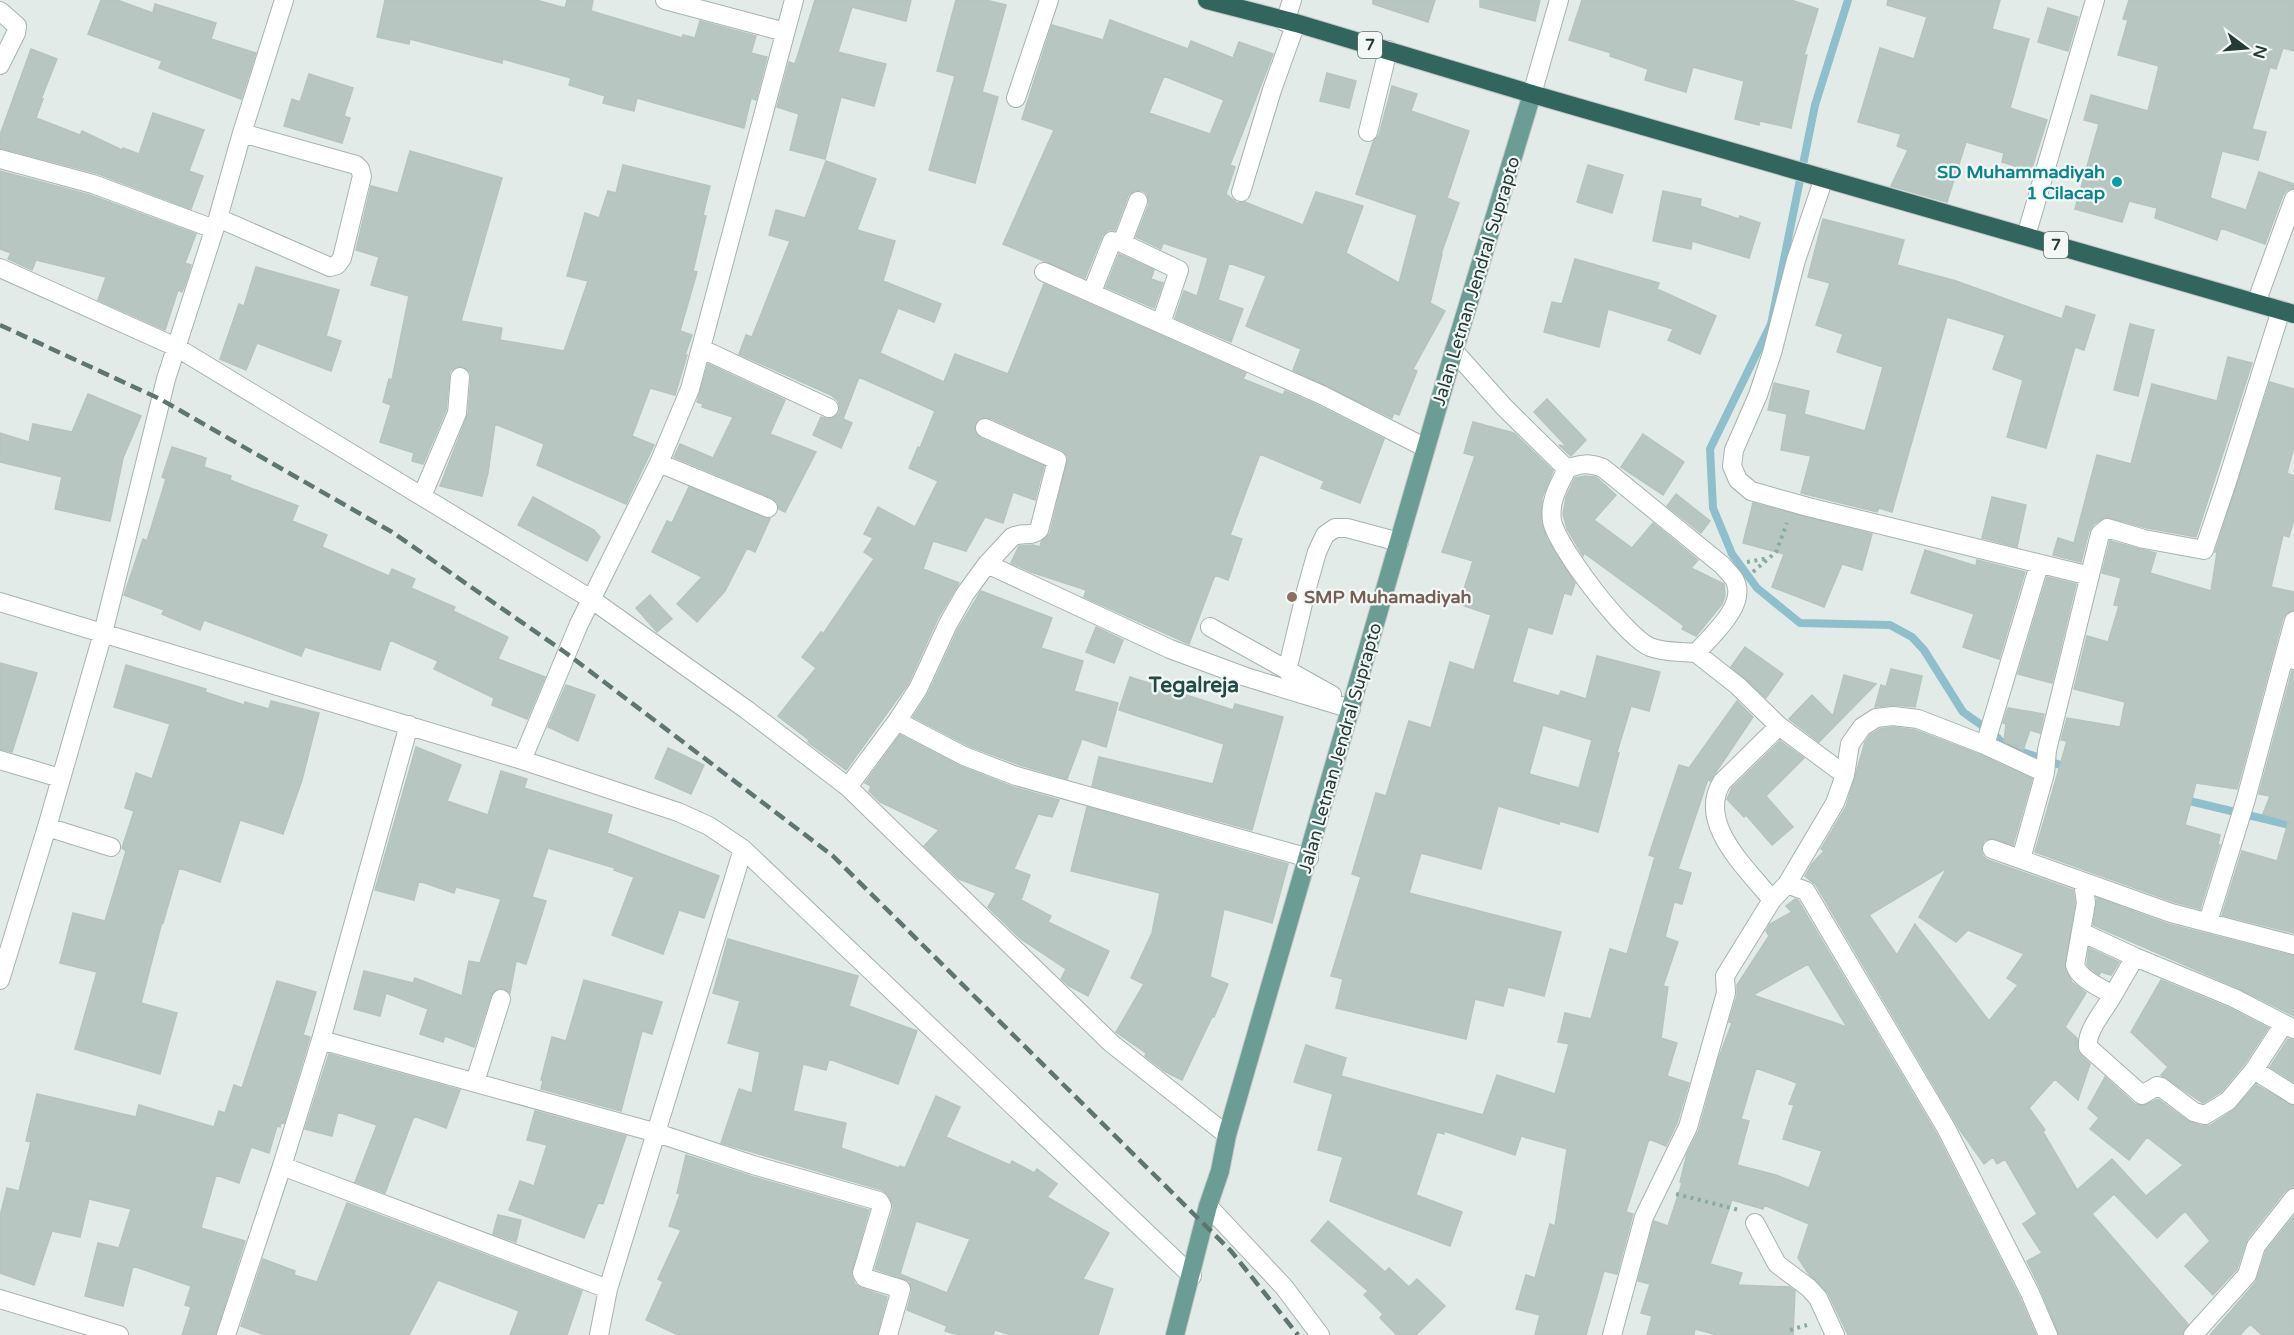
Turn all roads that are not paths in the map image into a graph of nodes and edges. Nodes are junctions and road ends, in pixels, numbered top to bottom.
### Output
1 (284, 0) edge
2 (665, 0) edge
3 (794, 0) edge
4 (1049, 0) edge
5 (1207, 0) edge
6 (1292, 0) edge
7 (1559, 0) edge
8 (2095, 0) edge
9 (0, 11) edge
10 (1291, 22) junction
11 (785, 32) junction
12 (1388, 50) junction
13 (0, 65) edge
14 (1532, 94) junction
15 (1016, 98) dead end
16 (1368, 132) dead end
17 (242, 133) junction
18 (0, 159) edge
19 (1821, 177) junction
20 (1241, 192) dead end
21 (2294, 199) edge
22 (1138, 201) dead end
23 (216, 224) junction
24 (2026, 236) junction
25 (1122, 243) junction
26 (0, 268) edge
27 (1044, 272) dead end
28 (1092, 292) junction
29 (2256, 303) junction
30 (2287, 312) edge
31 (1161, 322) junction
32 (176, 347) junction
33 (702, 349) junction
34 (1454, 351) junction
35 (460, 377) dead end
36 (829, 408) dead end
37 (985, 428) dead end
38 (1426, 448) junction
39 (659, 463) junction
40 (1568, 469) junction
41 (422, 496) junction
42 (768, 508) dead end
43 (1399, 542) junction
44 (987, 564) junction
45 (2039, 565) junction
46 (2090, 576) junction
47 (591, 598) junction
48 (0, 602) edge
49 (2294, 621) edge
50 (1210, 627) dead end
51 (103, 633) junction
52 (1693, 653) junction
53 (2289, 658) edge
54 (1287, 671) junction
55 (1352, 708) junction
56 (897, 721) junction
57 (409, 725) junction
58 (1779, 726) junction
59 (1988, 733) junction
60 (0, 760) edge
61 (522, 760) junction
62 (2046, 764) junction
63 (1845, 775) junction
64 (60, 778) junction
65 (848, 787) junction
66 (48, 826) junction
67 (111, 847) dead end
68 (743, 849) junction
69 (1992, 849) dead end
70 (1309, 858) junction
71 (2021, 859) junction
72 (2083, 882) junction
73 (1787, 884) junction
74 (1772, 900) junction
75 (2208, 922) junction
76 (2081, 932) junction
77 (2294, 945) edge
78 (2135, 957) junction
79 (0, 981) edge
80 (2114, 995) junction
81 (501, 999) dead end
82 (2289, 1026) edge
83 (321, 1040) junction
84 (2254, 1070) junction
85 (475, 1082) junction
86 (2294, 1095) edge
87 (657, 1134) junction
88 (1227, 1135) junction
89 (282, 1166) junction
90 (2294, 1198) edge
91 (1209, 1206) junction
92 (1755, 1223) road end
93 (1192, 1276) junction
94 (608, 1289) junction
95 (0, 1299) edge
96 (119, 1335) edge
97 (226, 1335) edge
98 (598, 1335) edge
99 (888, 1335) edge
100 (1175, 1335) edge
101 (1320, 1335) edge
102 (1612, 1335) edge
103 (1835, 1335) edge
104 (2048, 1335) edge
105 (2193, 1335) edge

1 - 17 street
2 - 11 street
3 - 11 street
4 - 15 street
5 - 10 highway, 7
6 - 10 street
7 - 14 street
8 - 24 street
9 - 13 street
10 - 12 highway, 7
10 - 20 street
11 - 33 street
12 - 14 highway, 7
12 - 16 street
14 - 19 highway, 7
14 - 34 main road, Jalan Letnan Jendral Suprapto
17 - 23 street
17 - 23 street
18 - 23 street
19 - 24 highway, 7
19 - 45 street
21 - 29 street
22 - 25 street
23 - 32 street
24 - 29 highway, 7
25 - 28 street
25 - 31 street
26 - 32 street
27 - 28 street
28 - 31 street
29 - 30 highway, 7
30 - 46 street
31 - 38 street
32 - 41 street
32 - 51 street
33 - 36 street
33 - 39 street
34 - 38 main road, Jalan Letnan Jendral Suprapto
34 - 40 street
35 - 41 street
37 - 44 street
38 - 43 main road, Jalan Letnan Jendral Suprapto
39 - 42 street
39 - 47 street
40 - 52 street
40 - 52 street
41 - 47 street
43 - 54 street
43 - 55 main road, Jalan Letnan Jendral Suprapto
44 - 55 street
44 - 56 street
45 - 46 street
45 - 59 street
46 - 62 street
47 - 61 street
47 - 65 street
48 - 51 street
49 - 53 street
50 - 54 street
51 - 57 street
51 - 64 street
52 - 58 street
53 - 75 street
54 - 55 street
55 - 70 main road, Jalan Letnan Jendral Suprapto
56 - 65 street
56 - 70 street
57 - 61 street
57 - 83 street
58 - 63 street
58 - 74 street
59 - 62 street
59 - 63 street
60 - 64 street
61 - 68 street
62 - 71 street
63 - 73 street
64 - 66 street
65 - 88 street
66 - 67 street
66 - 79 street
68 - 87 street
68 - 93 street
69 - 71 street
70 - 88 main road, Jalan Letnan Jendral Suprapto
71 - 72 street
72 - 75 street
72 - 76 street
73 - 74 street
73 - 104 street
74 - 102 street
75 - 77 street
76 - 78 street
76 - 80 street
78 - 80 street
78 - 82 street
80 - 84 street
81 - 85 street
82 - 84 street
83 - 85 street
83 - 89 street
84 - 86 street
85 - 87 street
87 - 94 street
87 - 99 street
88 - 91 main road, Jalan Letnan Jendral Suprapto
89 - 94 street
89 - 97 street
90 - 105 street
91 - 93 main road, Jalan Letnan Jendral Suprapto
91 - 101 street
92 - 103 street
93 - 100 main road, Jalan Letnan Jendral Suprapto
94 - 98 street
95 - 96 street

